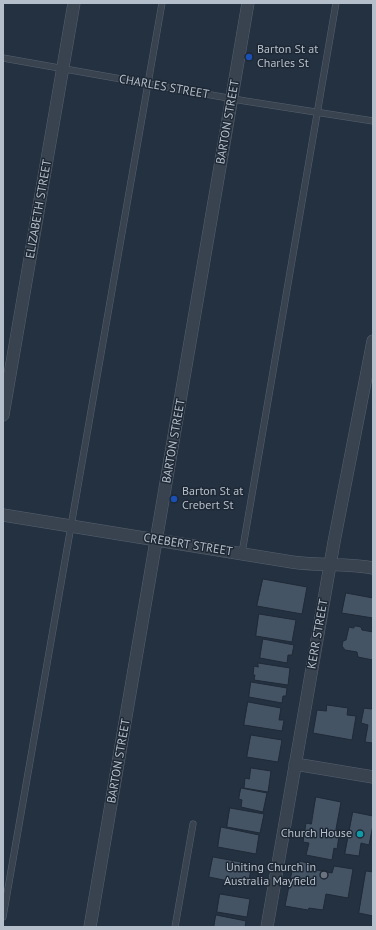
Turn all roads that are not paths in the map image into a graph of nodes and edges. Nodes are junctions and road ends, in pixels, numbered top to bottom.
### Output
1 (74, 3) edge
2 (162, 3) edge
3 (248, 3) edge
4 (336, 3) edge
5 (3, 58) edge
6 (63, 70) junction
7 (148, 84) junction
8 (232, 98) junction
9 (317, 112) junction
10 (373, 121) edge
11 (373, 341) edge
12 (368, 392) edge
13 (3, 415) edge
14 (3, 515) edge
15 (72, 526) junction
16 (157, 540) junction
17 (242, 554) junction
18 (330, 565) junction
19 (373, 568) edge
20 (295, 764) junction
21 (373, 778) edge
22 (193, 824) dead end
23 (3, 918) edge
24 (90, 927) edge
25 (175, 927) edge
26 (267, 927) edge

1 - 6 street, ELIZABETH STREET
2 - 7 lane
3 - 8 street, BARTON STREET
4 - 9 lane
5 - 6 lane, CHARLES STREET
6 - 7 lane, CHARLES STREET
6 - 13 street, ELIZABETH STREET
7 - 8 lane, CHARLES STREET
7 - 15 lane
8 - 9 lane, CHARLES STREET
8 - 16 street, BARTON STREET
9 - 10 lane, CHARLES STREET
9 - 17 lane
11 - 12 street, KERR STREET
12 - 18 street, KERR STREET
14 - 15 street, CREBERT STREET
15 - 16 street, CREBERT STREET
15 - 23 lane
16 - 17 street, CREBERT STREET
16 - 24 street, BARTON STREET
17 - 18 street, CREBERT STREET
18 - 19 street, CREBERT STREET
18 - 20 street, KERR STREET
20 - 21 street
20 - 26 street, KERR STREET
22 - 25 lane

